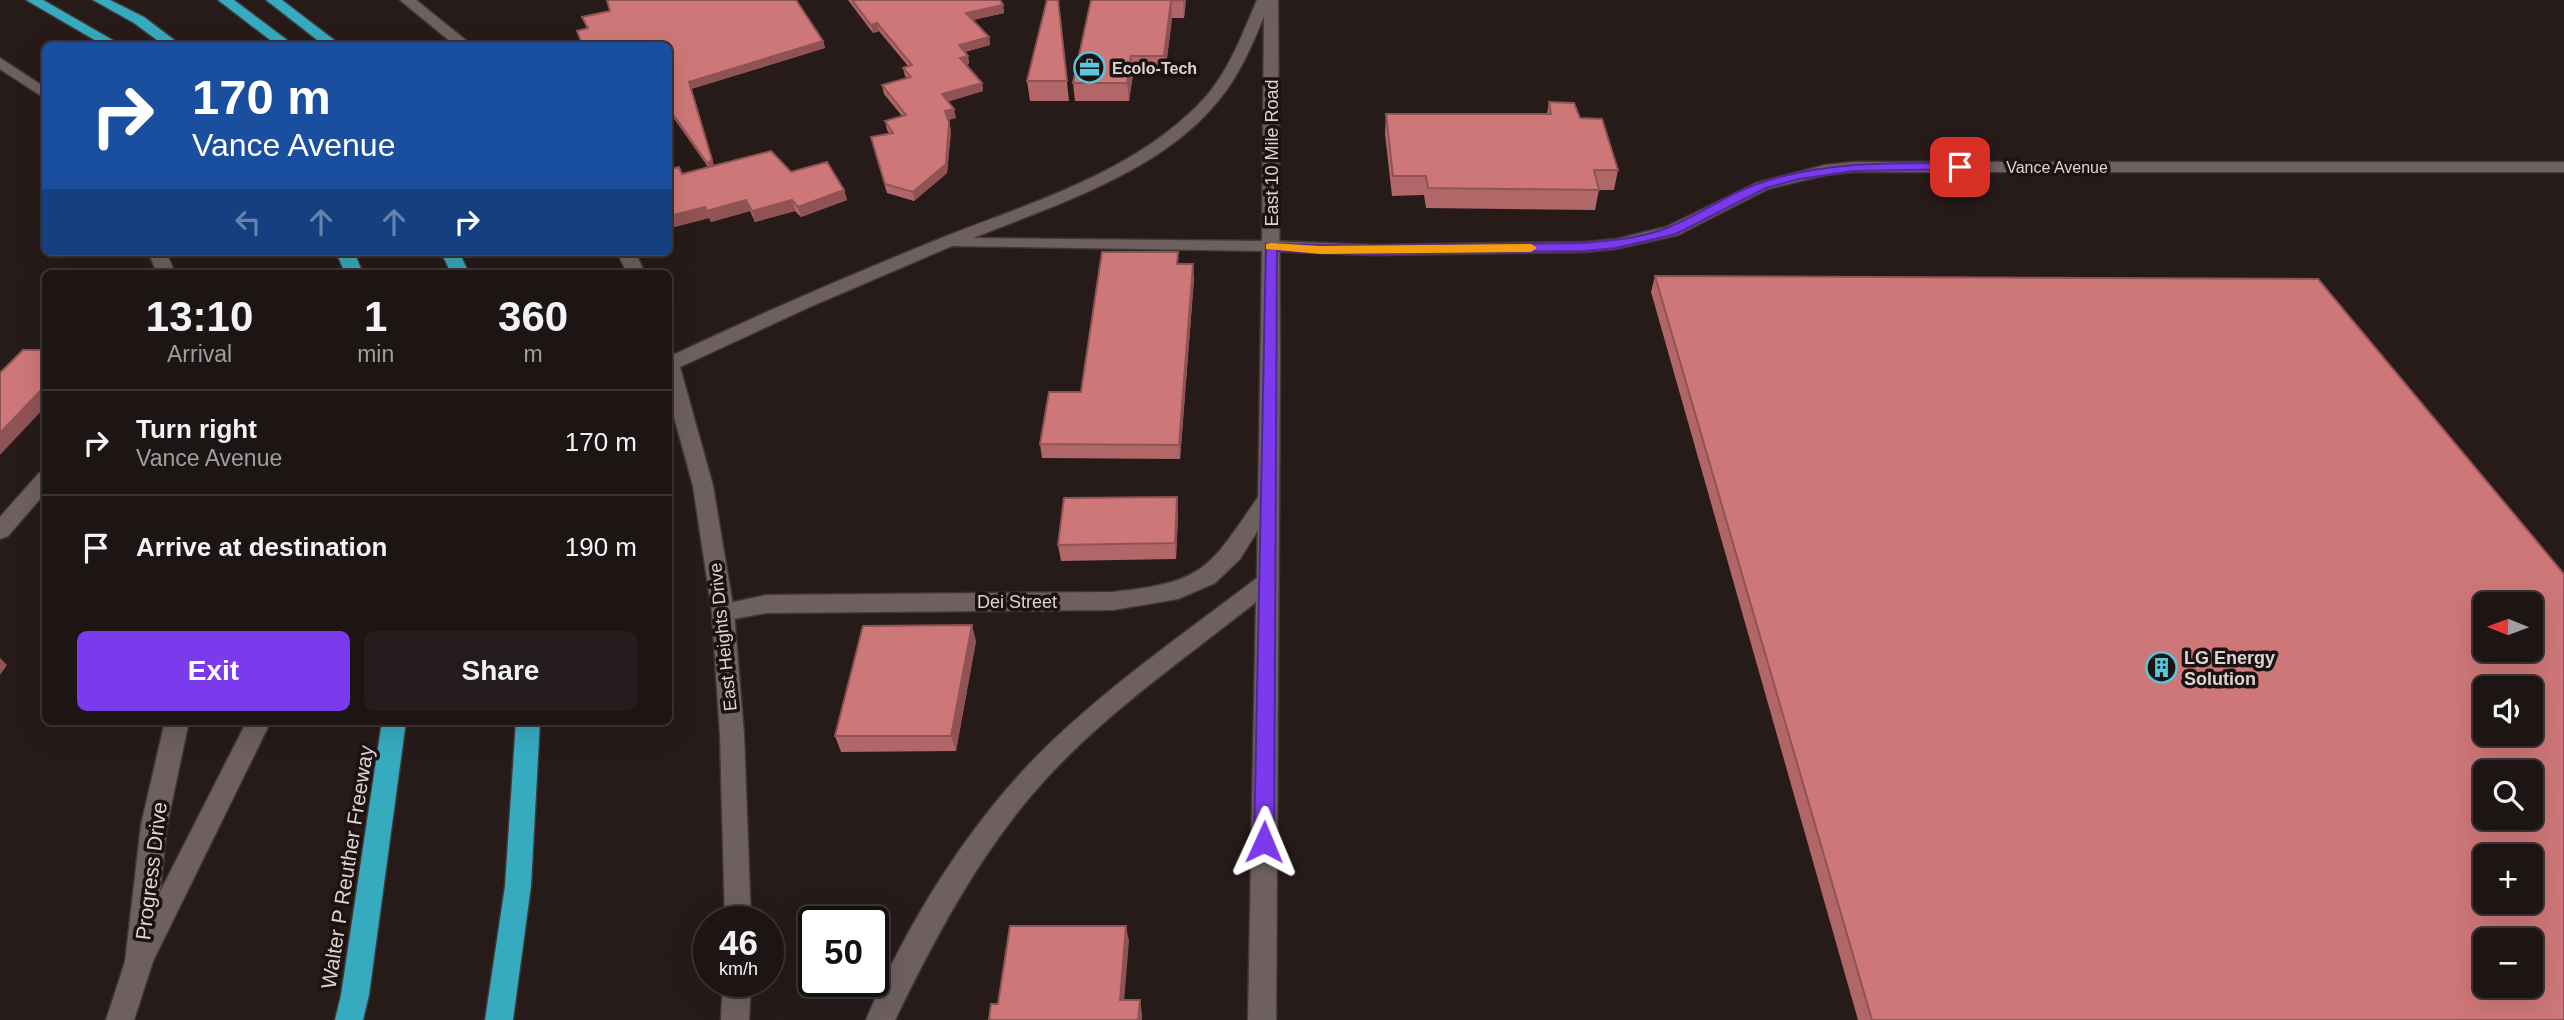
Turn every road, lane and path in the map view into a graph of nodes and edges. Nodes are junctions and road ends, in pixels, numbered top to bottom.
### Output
1 (33, 0) edge
2 (100, 0) edge
3 (225, 0) edge
4 (273, 0) edge
5 (407, 0) edge
6 (1264, 0) edge
7 (1271, 0) edge
8 (109, 42) edge
9 (169, 42) edge
10 (283, 42) edge
11 (330, 42) edge
12 (461, 42) edge
13 (0, 62) edge
14 (42, 92) edge
15 (2564, 167) edge
16 (944, 243) junction
17 (1271, 246) junction
18 (672, 361) edge
19 (672, 373) edge
20 (42, 483) edge
21 (1268, 498) junction
22 (0, 531) edge
23 (1267, 582) junction
24 (723, 612) junction
25 (176, 725) edge
26 (257, 725) edge
27 (393, 725) edge
28 (528, 725) edge
29 (737, 906) edge
30 (139, 962) junction
31 (736, 997) edge
32 (120, 1020) edge
33 (349, 1020) edge
34 (499, 1020) edge
35 (734, 1020) edge
36 (880, 1020) edge
37 (1262, 1020) edge

1 - 8 highway
2 - 9 highway
3 - 10 highway
4 - 11 highway
5 - 12 main road
6 - 16 main road
7 - 17 main road, East 10 Mile Road
13 - 14 main road
15 - 17 main road, Vance Avenue
16 - 17 main road, Vance Avenue
16 - 18 main road
17 - 21 main road, East 10 Mile Road
19 - 24 main road, East Heights Drive
20 - 22 main road
21 - 23 main road, East 10 Mile Road
21 - 24 main road, Dei Street
23 - 36 main road
23 - 37 main road, East 10 Mile Road
24 - 29 main road, East Heights Drive
25 - 30 main road, Progress Drive
26 - 30 main road
27 - 33 highway, Walter P Reuther Freeway
28 - 34 highway
30 - 32 main road, Progress Drive
31 - 35 main road

